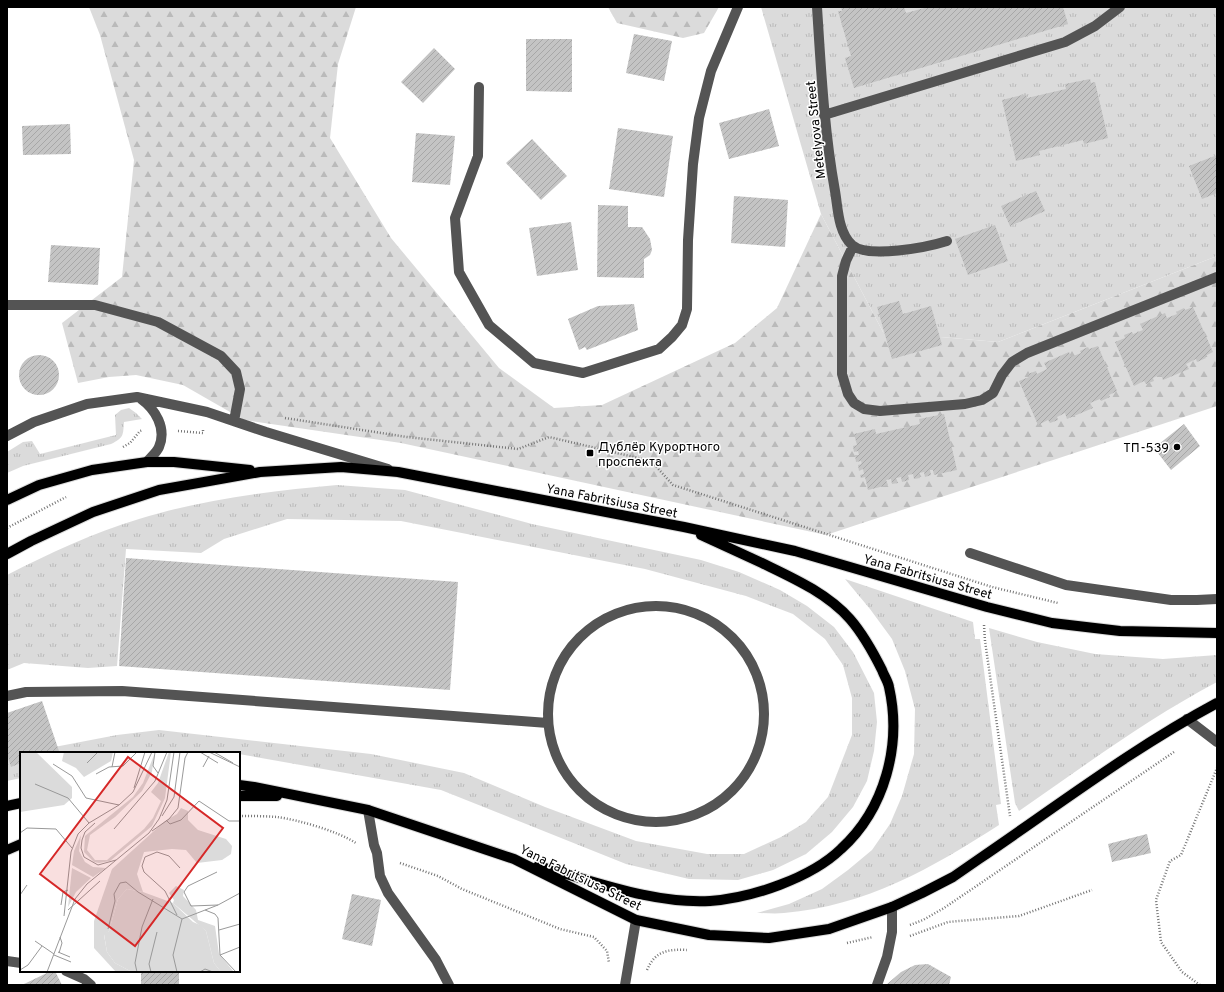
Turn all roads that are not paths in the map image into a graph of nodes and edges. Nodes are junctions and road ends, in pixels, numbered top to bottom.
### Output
1 (738, 7) edge
2 (817, 7) edge
3 (1120, 7) edge
4 (479, 87) dead end
5 (824, 115) junction
6 (947, 241) dead end
7 (853, 246) junction
8 (1217, 277) edge
9 (7, 305) edge
10 (137, 397) junction
11 (234, 421) junction
12 (7, 436) edge
13 (147, 462) junction
14 (260, 472) junction
15 (398, 472) junction
16 (7, 500) edge
17 (684, 527) junction
18 (970, 553) dead end
19 (7, 554) edge
20 (1217, 598) edge
21 (1217, 632) edge
22 (7, 696) edge
23 (1217, 703) edge
24 (1187, 719) junction
25 (548, 723) junction
26 (1217, 742) edge
27 (240, 785) edge
28 (240, 796) edge
29 (301, 796) junction
30 (20, 803) edge
31 (7, 806) edge
32 (368, 810) junction
33 (20, 844) edge
34 (7, 850) edge
35 (514, 859) junction
36 (892, 907) junction
37 (636, 920) junction
38 (7, 961) edge
39 (20, 963) edge
40 (68, 972) edge
41 (91, 985) edge
42 (449, 985) edge
43 (625, 985) edge
44 (878, 985) edge

1 - 4 street
2 - 5 street, Metelyova Street
3 - 5 street
5 - 7 street, Metelyova Street
6 - 7 street
7 - 8 street
9 - 11 street
10 - 11 street
10 - 12 street
10 - 13 street
11 - 15 street
13 - 14 main road
13 - 16 main road
14 - 15 main road, Yana Fabritsiusa Street
14 - 19 main road, Yana Fabritsiusa Street
15 - 17 main road, Yana Fabritsiusa Street
17 - 21 main road, Yana Fabritsiusa Street
17 - 35 main road
18 - 20 street
22 - 25 street
23 - 24 main road, Yana Fabritsiusa Street
24 - 26 street
24 - 36 main road, Yana Fabritsiusa Street
25 - 25 street
27 - 29 main road, Yana Fabritsiusa Street
28 - 29 main road
29 - 32 main road, Yana Fabritsiusa Street
30 - 31 main road
32 - 35 main road, Yana Fabritsiusa Street
32 - 42 street
33 - 34 main road
35 - 37 main road, Yana Fabritsiusa Street
36 - 37 main road, Yana Fabritsiusa Street
36 - 44 street
37 - 43 street
38 - 39 street
40 - 41 street

